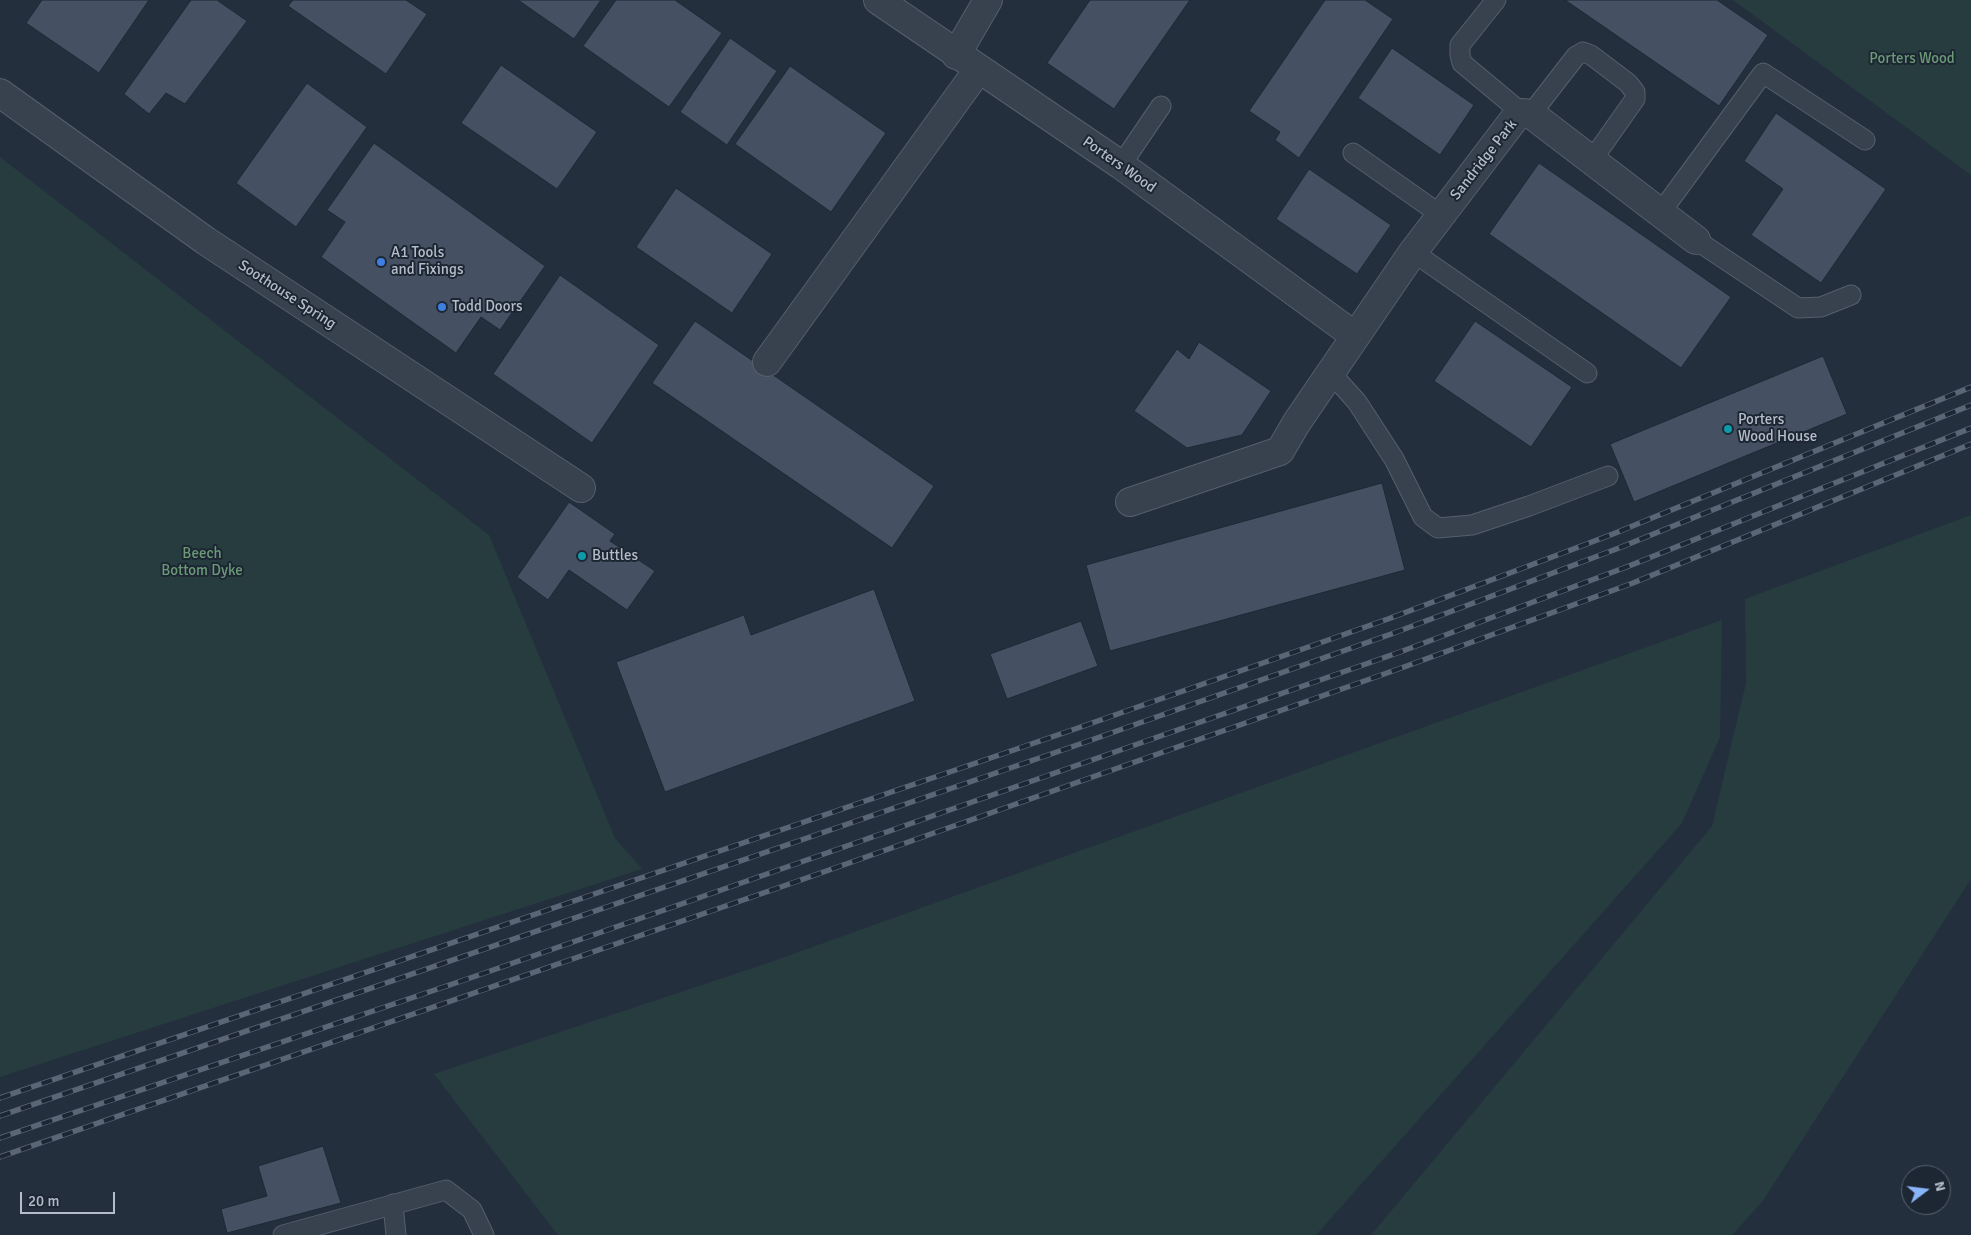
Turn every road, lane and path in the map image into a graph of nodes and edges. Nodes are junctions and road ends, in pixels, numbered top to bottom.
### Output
1 (878, 0) edge
2 (988, 0) edge
3 (1496, 0) edge
4 (956, 55) junction
5 (978, 70) junction
6 (0, 93) edge
7 (1161, 106) dead end
8 (1527, 113) junction
9 (1865, 140) dead end
10 (1353, 153) dead end
11 (1592, 160) junction
12 (1121, 165) junction
13 (1661, 212) junction
14 (1442, 215) junction
15 (1696, 240) joint
16 (1413, 252) junction
17 (1851, 296) dead end
18 (1355, 336) junction
19 (767, 362) dead end
20 (1330, 372) junction
21 (1587, 373) dead end
22 (1608, 476) dead end
23 (581, 488) dead end
24 (1130, 502) dead end
25 (393, 1204) junction
26 (317, 1230) edge
27 (283, 1235) edge
28 (396, 1235) edge
29 (484, 1235) edge

1 - 4 street, Porters Wood
2 - 4 street
3 - 8 lane
4 - 5 street, Porters Wood
5 - 12 street, Porters Wood
5 - 19 street
6 - 23 street, Soothouse Spring
7 - 12 lane
8 - 11 street, Sandridge Park
8 - 11 lane
8 - 14 street, Sandridge Park
9 - 13 lane
10 - 14 lane
11 - 13 street, Sandridge Park
12 - 18 street, Porters Wood
13 - 15 street, Sandridge Park
14 - 16 street, Sandridge Park
15 - 17 lane
16 - 18 street, Sandridge Park
16 - 21 lane
18 - 20 street, Sandridge Park
20 - 22 lane
20 - 24 street, Sandridge Park
25 - 26 lane
25 - 28 lane
25 - 29 lane
26 - 27 lane

